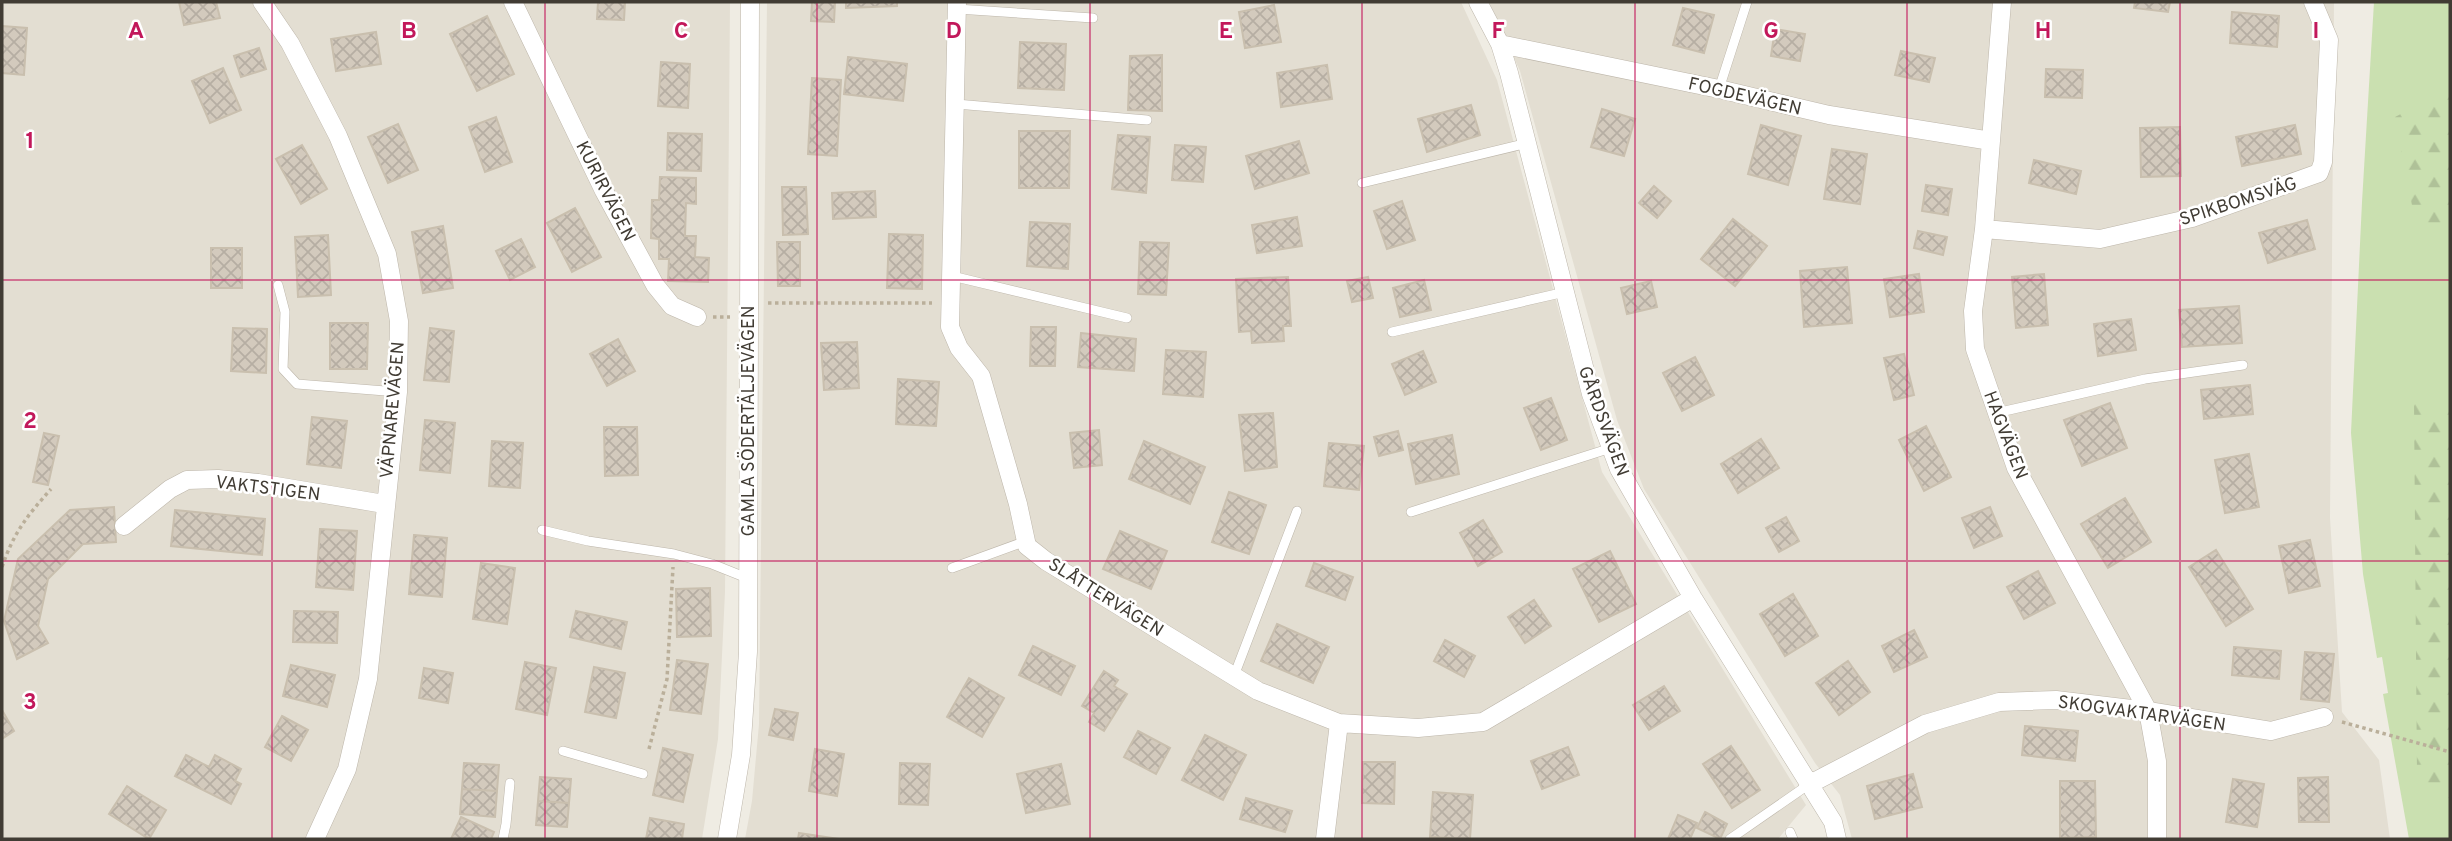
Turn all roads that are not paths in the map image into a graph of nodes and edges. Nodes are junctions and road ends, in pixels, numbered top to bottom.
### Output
1 (262, 2) edge
2 (513, 2) edge
3 (750, 2) edge
4 (1478, 2) edge
5 (1747, 2) edge
6 (2002, 2) edge
7 (2313, 2) edge
8 (957, 5) edge
9 (1093, 18) dead end
10 (1500, 44) junction
11 (1719, 89) junction
12 (956, 104) junction
13 (1147, 120) dead end
14 (1991, 141) junction
15 (1528, 144) junction
16 (1362, 183) dead end
17 (1984, 229) junction
18 (952, 276) junction
19 (278, 285) dead end
20 (1565, 292) junction
21 (697, 317) road end
22 (1127, 318) dead end
23 (1392, 332) dead end
24 (2243, 365) dead end
25 (398, 392) junction
26 (1996, 413) junction
27 (1611, 448) junction
28 (384, 505) junction
29 (1297, 511) dead end
30 (1411, 512) dead end
31 (124, 526) dead end
32 (542, 530) dead end
33 (1026, 541) junction
34 (952, 568) dead end
35 (747, 578) junction
36 (1693, 598) junction
37 (1234, 676) junction
38 (2148, 711) junction
39 (2324, 717) road end
40 (1339, 723) junction
41 (563, 751) dead end
42 (643, 774) dead end
43 (510, 783) dead end
44 (1808, 785) junction
45 (315, 839) edge
46 (503, 839) edge
47 (727, 839) edge
48 (1325, 839) edge
49 (1730, 839) edge
50 (1837, 839) edge
51 (2157, 839) edge

1 - 25 street, VÄPNAREVÄGEN
2 - 21 street, KURIRVÄGEN
3 - 35 street, GAMLA SÖDERTÄLJEVÄGEN
4 - 10 street, GÅRDSVÄGEN
5 - 11 lane
6 - 14 street, HAGVÄGEN
7 - 17 street, SPIKBOMSVÄG
8 - 9 lane
8 - 12 street
10 - 11 street, FOGDEVÄGEN
10 - 15 street, GÅRDSVÄGEN
11 - 14 street, FOGDEVÄGEN
12 - 13 lane
12 - 18 street
14 - 17 street, HAGVÄGEN
15 - 16 lane
15 - 20 street, GÅRDSVÄGEN
17 - 26 street, HAGVÄGEN
18 - 22 lane
18 - 33 street
19 - 25 lane
20 - 23 lane
20 - 27 street, GÅRDSVÄGEN
24 - 26 lane
25 - 28 street, VÄPNAREVÄGEN
26 - 38 street, HAGVÄGEN
27 - 30 lane
27 - 36 street, GÅRDSVÄGEN
28 - 31 street, VAKTSTIGEN
28 - 45 street, VÄPNAREVÄGEN
29 - 37 lane
32 - 35 lane
33 - 34 lane
33 - 37 street, SLÅTTERVÄGEN
35 - 47 street, GAMLA SÖDERTÄLJEVÄGEN
36 - 40 street, SLÅTTERVÄGEN
36 - 44 street, GÅRDSVÄGEN
37 - 40 street, SLÅTTERVÄGEN
38 - 39 street, SKOGVAKTARVÄGEN
38 - 44 street, SKOGVAKTARVÄGEN
38 - 51 street, HAGVÄGEN
40 - 48 street
41 - 42 lane
43 - 46 lane
44 - 49 lane
44 - 50 street, GÅRDSVÄGEN

